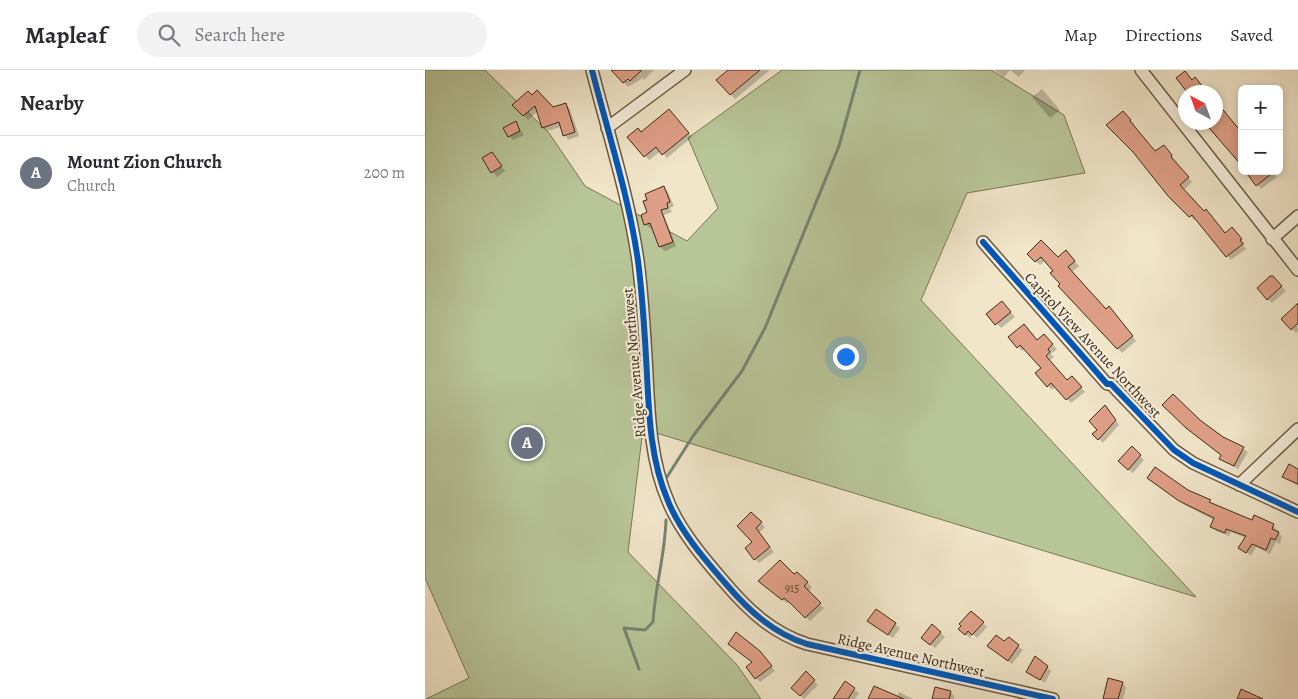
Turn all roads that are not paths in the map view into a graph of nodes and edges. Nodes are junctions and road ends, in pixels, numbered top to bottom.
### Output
1 (592, 70) edge
2 (685, 70) edge
3 (1141, 70) edge
4 (607, 128) junction
5 (1298, 216) edge
6 (1272, 239) junction
7 (983, 242) dead end
8 (1298, 270) edge
9 (1298, 429) edge
10 (1239, 484) junction
11 (1298, 512) edge
12 (1053, 699) edge

1 - 4 street, Ridge Avenue Northwest
2 - 4 street
3 - 6 street
4 - 12 street, Ridge Avenue Northwest
5 - 6 street
6 - 8 street
7 - 10 street, Capitol View Avenue Northwest
9 - 10 street
10 - 11 street, Capitol View Avenue Northwest

